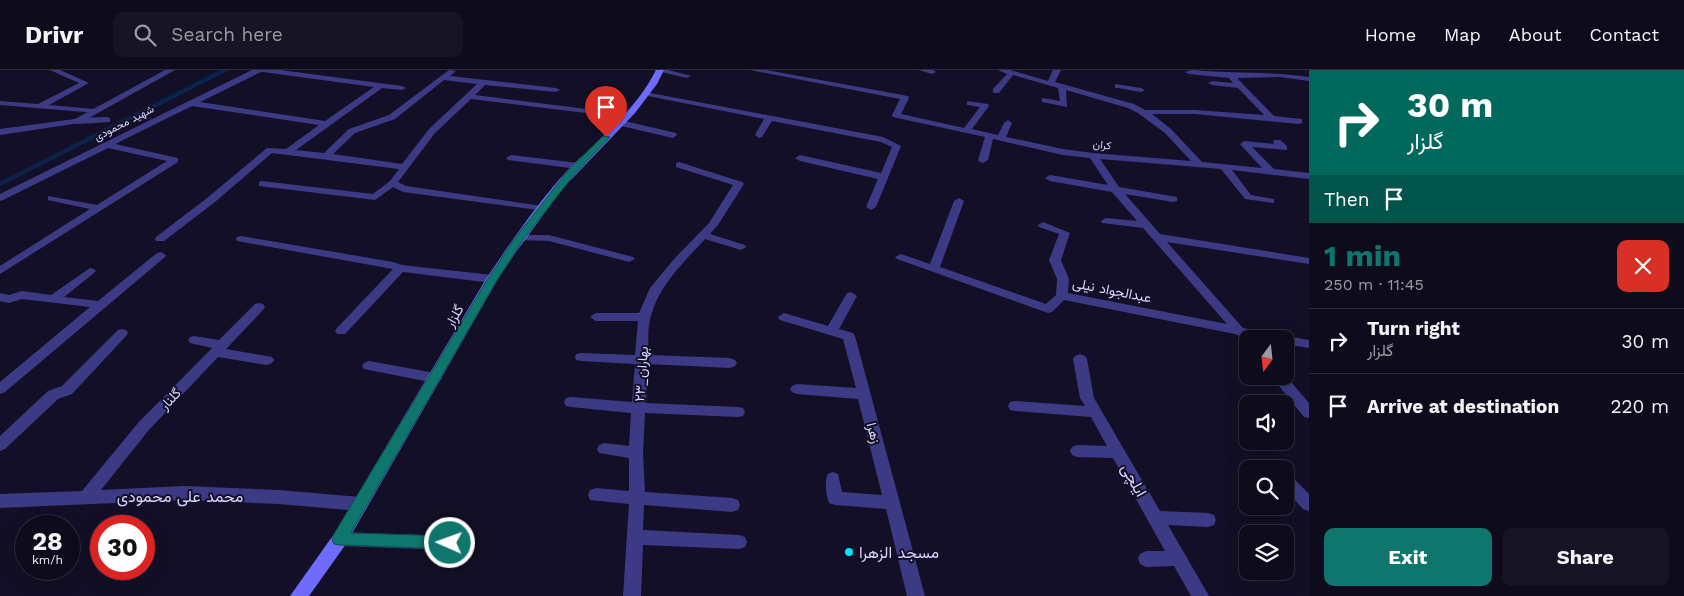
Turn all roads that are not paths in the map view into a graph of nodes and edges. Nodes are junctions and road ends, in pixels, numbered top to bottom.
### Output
1 (54, 70) edge
2 (170, 70) edge
3 (258, 70) edge
4 (263, 70) edge
5 (659, 70) edge
6 (753, 70) edge
7 (796, 70) edge
8 (923, 70) edge
9 (1002, 70) edge
10 (1057, 70) edge
11 (932, 72) dead end
12 (1011, 72) junction
13 (1189, 72) dead end
14 (1219, 72) edge
15 (446, 73) edge
16 (687, 76) dead end
17 (1231, 76) junction
18 (790, 77) junction
19 (746, 79) dead end
20 (1130, 79) dead end
21 (1309, 79) edge
22 (484, 82) junction
23 (1212, 83) dead end
24 (1051, 84) junction
25 (381, 85) junction
26 (1062, 86) junction
27 (1241, 86) junction
28 (402, 88) dead end
29 (556, 90) dead end
30 (996, 91) dead end
31 (648, 94) junction
32 (468, 96) junction
33 (1045, 100) dead end
34 (746, 101) dead end
35 (1117, 102) junction
36 (0, 103) edge
37 (190, 103) junction
38 (970, 103) dead end
39 (38, 107) junction
40 (781, 109) dead end
41 (94, 111) junction
42 (738, 112) junction
43 (1146, 112) junction
44 (1271, 118) junction
45 (623, 119) junction
46 (772, 119) junction
47 (107, 120) dead end
48 (77, 121) junction
49 (1299, 121) dead end
50 (1008, 123) dead end
51 (327, 124) junction
52 (966, 130) junction
53 (0, 132) edge
54 (673, 135) dead end
55 (759, 135) dead end
56 (990, 136) junction
57 (1001, 138) junction
58 (1277, 142) dead end
59 (106, 144) junction
60 (289, 152) junction
61 (326, 156) junction
62 (1093, 156) junction
63 (511, 158) dead end
64 (800, 158) dead end
65 (983, 160) dead end
66 (1200, 164) junction
67 (679, 165) dead end
68 (578, 166) junction
69 (404, 167) junction
70 (1225, 168) junction
71 (1272, 173) junction
72 (1309, 176) edge
73 (884, 177) junction
74 (1050, 178) dead end
75 (393, 183) junction
76 (262, 184) dead end
77 (1116, 190) junction
78 (0, 198) edge
79 (51, 198) dead end
80 (1173, 199) dead end
81 (959, 201) dead end
82 (1270, 201) dead end
83 (871, 206) dead end
84 (98, 208) junction
85 (542, 209) junction
86 (1106, 222) dead end
87 (1043, 225) dead end
88 (1148, 225) junction
89 (703, 235) junction
90 (1158, 237) junction
91 (519, 238) junction
92 (160, 239) dead end
93 (241, 239) dead end
94 (741, 247) dead end
95 (161, 255) dead end
96 (902, 258) dead end
97 (628, 260) dead end
98 (1309, 261) edge
99 (400, 268) junction
100 (934, 269) junction
101 (0, 271) edge
102 (90, 271) dead end
103 (492, 280) junction
104 (850, 296) dead end
105 (1062, 296) junction
106 (0, 297) edge
107 (53, 299) junction
108 (101, 305) junction
109 (259, 307) dead end
110 (596, 317) dead end
111 (644, 317) junction
112 (784, 317) dead end
113 (1239, 330) edge
114 (341, 331) dead end
115 (831, 331) junction
116 (122, 333) dead end
117 (1239, 335) edge
118 (194, 340) dead end
119 (1294, 342) edge
120 (1309, 344) edge
121 (218, 349) junction
122 (581, 357) dead end
123 (643, 359) junction
124 (1080, 359) dead end
125 (267, 360) dead end
126 (730, 363) dead end
127 (369, 366) dead end
128 (434, 378) junction
129 (1286, 385) edge
130 (0, 389) edge
131 (798, 389) dead end
132 (864, 394) junction
133 (571, 402) dead end
134 (1015, 406) dead end
135 (639, 408) junction
136 (738, 412) dead end
137 (1095, 412) junction
138 (1309, 413) edge
139 (0, 445) edge
140 (604, 449) dead end
141 (1077, 451) dead end
142 (636, 452) junction
143 (1118, 452) junction
144 (833, 478) dead end
145 (1294, 488) edge
146 (596, 495) dead end
147 (87, 496) junction
148 (637, 497) junction
149 (0, 500) edge
150 (360, 504) junction
151 (892, 504) junction
152 (1309, 504) edge
153 (732, 505) dead end
154 (1156, 518) junction
155 (1208, 520) dead end
156 (635, 536) junction
157 (340, 539) junction
158 (740, 542) dead end
159 (450, 543) dead end
160 (1178, 558) junction
161 (1146, 559) dead end
162 (299, 596) edge
163 (632, 596) edge
164 (916, 596) edge
165 (1200, 596) edge

1 - 39 street
2 - 41 street
3 - 37 street, شهید محمودی
4 - 25 street
5 - 16 street
5 - 31 main road, گلزار
6 - 18 street
6 - 19 street
7 - 18 street
8 - 11 street
9 - 12 street
10 - 24 street
12 - 24 street
12 - 30 street
13 - 14 street
14 - 17 street
15 - 22 street
15 - 61 street
17 - 21 street
17 - 27 street
18 - 52 street, کران
20 - 35 street
22 - 29 street
22 - 32 street
23 - 27 street
24 - 26 street
25 - 28 street
25 - 51 street
26 - 33 street
26 - 35 street
27 - 44 street
31 - 42 street
31 - 45 main road, گلزار
32 - 45 street
32 - 69 street
34 - 42 street
35 - 43 street
36 - 39 street
37 - 51 street
37 - 59 street, شهید محمودی
38 - 52 street
39 - 41 street
40 - 46 street
41 - 48 street
42 - 46 street
43 - 44 street
43 - 66 street
44 - 49 street
45 - 54 street
45 - 68 main road, گلزار
46 - 55 street
46 - 73 street
47 - 48 street
48 - 53 street
50 - 57 street
51 - 60 street
52 - 56 street, کران
56 - 57 street, کران
56 - 65 street
57 - 62 street, کران
58 - 71 street
59 - 78 street, شهید محمودی
59 - 84 street
60 - 61 street
60 - 92 street
61 - 69 street
62 - 66 street, کران
62 - 77 street
63 - 68 street
64 - 73 street
66 - 70 street, کران
67 - 89 street, ۲۳_بهاران
68 - 85 main road, گلزار
69 - 75 street
70 - 71 street, کران
70 - 82 street
71 - 72 street, کران
73 - 83 street
74 - 77 street
75 - 76 street
75 - 85 street
77 - 80 street
77 - 88 street
79 - 84 street
81 - 100 street
84 - 101 street
85 - 91 main road, گلزار
86 - 88 street
87 - 105 street
88 - 90 street
89 - 94 street
89 - 111 street, ۲۳_بهاران
90 - 98 street
90 - 113 street
91 - 97 street
91 - 103 main road, گلزار
93 - 99 street
95 - 108 street
96 - 100 street, عبدالجواد نیلی
99 - 103 street
99 - 114 street
100 - 105 street, عبدالجواد نیلی
102 - 107 street
103 - 128 main road, گلزار
104 - 115 street
105 - 117 street, عبدالجواد نیلی
106 - 107 street
107 - 108 street
108 - 130 street
109 - 121 street, گلنار
110 - 111 street
111 - 123 street, ۲۳_بهاران
112 - 115 street, زهرا
115 - 132 street, زهرا
116 - 139 street
118 - 121 street
119 - 120 street
121 - 125 street
121 - 147 street, گلنار
122 - 123 street
123 - 126 street
123 - 135 street, ۲۳_بهاران
124 - 137 street, ایلچی
127 - 128 street
128 - 150 main road, گلزار
129 - 138 street
131 - 132 street
132 - 151 street, زهرا
133 - 135 street
134 - 137 street
135 - 136 street
135 - 142 street, ۲۳_بهاران
137 - 143 street, ایلچی
140 - 142 street
141 - 143 street
142 - 148 street, ۲۳_بهاران
143 - 154 street, ایلچی
144 - 151 street
145 - 152 street
146 - 148 street
147 - 149 street, محمد علی محمودی
147 - 150 street, محمد علی محمودی
148 - 153 street
148 - 156 street, ۲۳_بهاران
150 - 157 main road, گلزار
151 - 164 street, زهرا
154 - 155 street
154 - 160 street, ایلچی
156 - 158 street
156 - 163 street, ۲۳_بهاران
157 - 159 street
157 - 162 main road, گلزار
160 - 161 street
160 - 165 street, ایلچی

